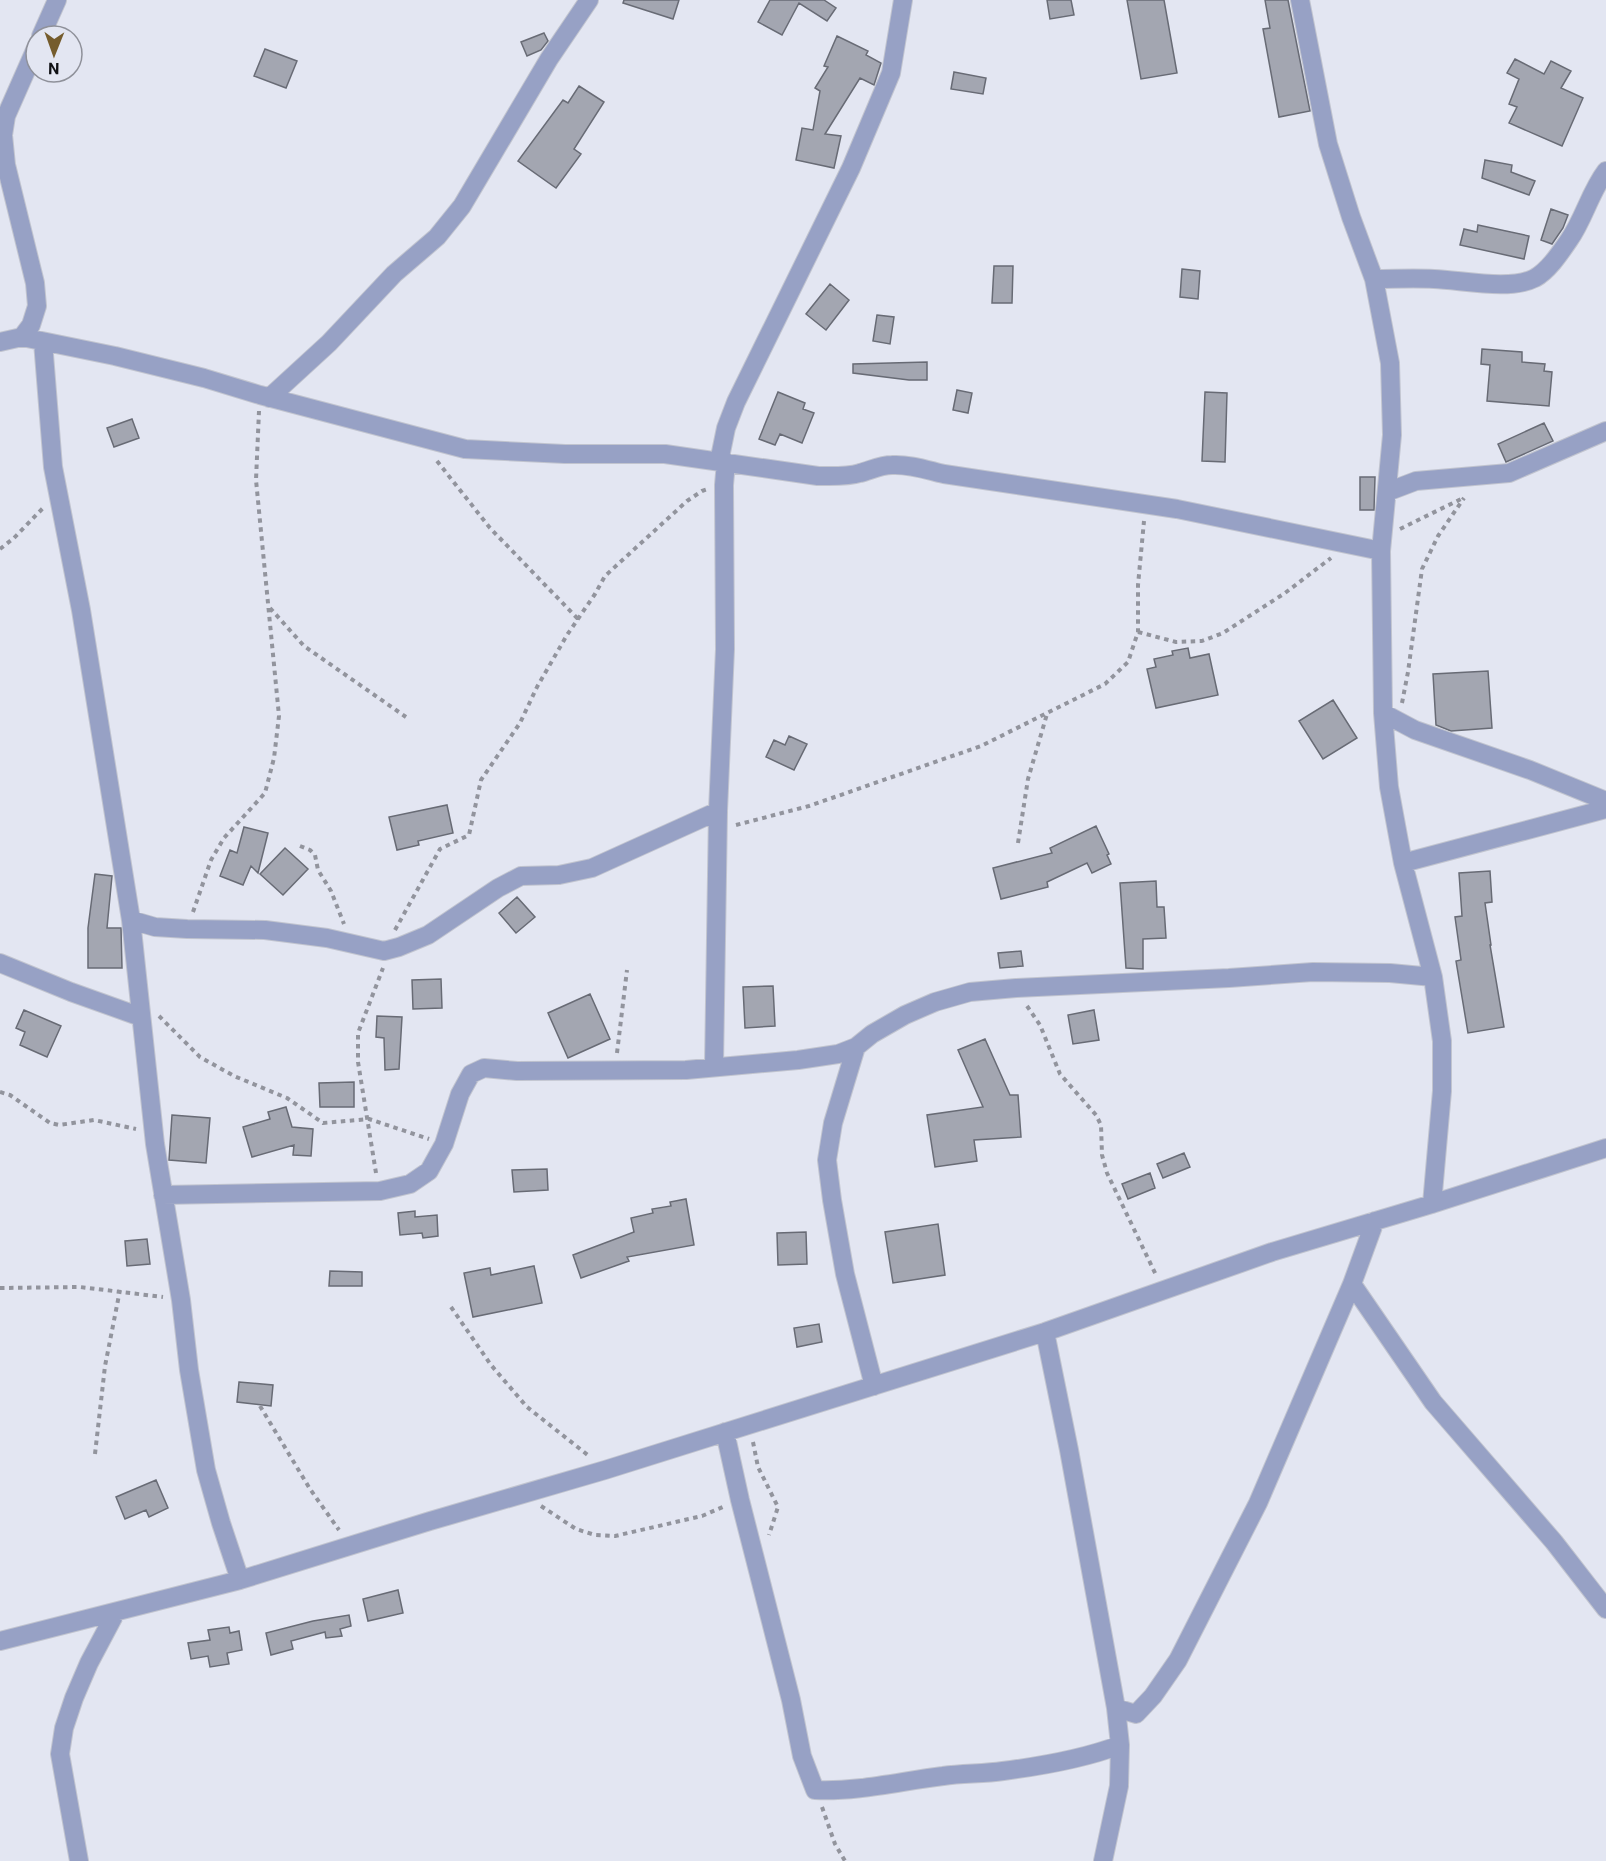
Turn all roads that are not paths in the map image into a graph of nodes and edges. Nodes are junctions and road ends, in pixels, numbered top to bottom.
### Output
1 (57, 0) edge
2 (589, 0) edge
3 (903, 0) edge
4 (1300, 0) edge
5 (46, 24) edge
6 (24, 75) edge
7 (1606, 171) edge
8 (1374, 279) junction
9 (22, 337) junction
10 (0, 342) edge
11 (43, 342) junction
12 (265, 396) junction
13 (1606, 431) edge
14 (722, 462) junction
15 (1387, 492) junction
16 (1382, 544) junction
17 (1387, 715) junction
18 (1606, 801) edge
19 (1606, 809) edge
20 (718, 812) junction
21 (1402, 863) junction
22 (131, 920) junction
23 (0, 963) edge
24 (1432, 977) junction
25 (141, 1017) junction
26 (856, 1047) junction
27 (714, 1067) junction
28 (1606, 1148) edge
29 (163, 1195) junction
30 (1432, 1204) junction
31 (1375, 1221) junction
32 (1352, 1284) junction
33 (1045, 1332) junction
34 (874, 1386) junction
35 (725, 1432) junction
36 (240, 1580) junction
37 (1606, 1609) edge
38 (116, 1612) junction
39 (0, 1641) edge
40 (1116, 1708) junction
41 (1120, 1745) junction
42 (79, 1861) edge
43 (1103, 1861) edge

1 - 5 street
2 - 12 street
3 - 14 street
4 - 8 street
6 - 9 street
7 - 8 street
8 - 15 street
9 - 10 street
9 - 11 street
11 - 12 street
11 - 22 street
12 - 14 street
13 - 15 street
14 - 16 street
14 - 20 street
15 - 16 street
16 - 17 street
17 - 18 street
17 - 21 street
19 - 21 street
20 - 22 street
20 - 27 street
21 - 24 street
22 - 25 street
23 - 25 street
24 - 26 street
24 - 30 street
25 - 29 street
26 - 27 street
26 - 34 street
27 - 29 street
28 - 30 street
29 - 36 street
30 - 31 street
31 - 32 street
31 - 33 street
32 - 37 street
32 - 40 street
33 - 34 street
33 - 40 street
34 - 35 street
35 - 36 street
35 - 41 street
36 - 38 street
38 - 39 street
38 - 42 street
40 - 41 street
41 - 43 street

